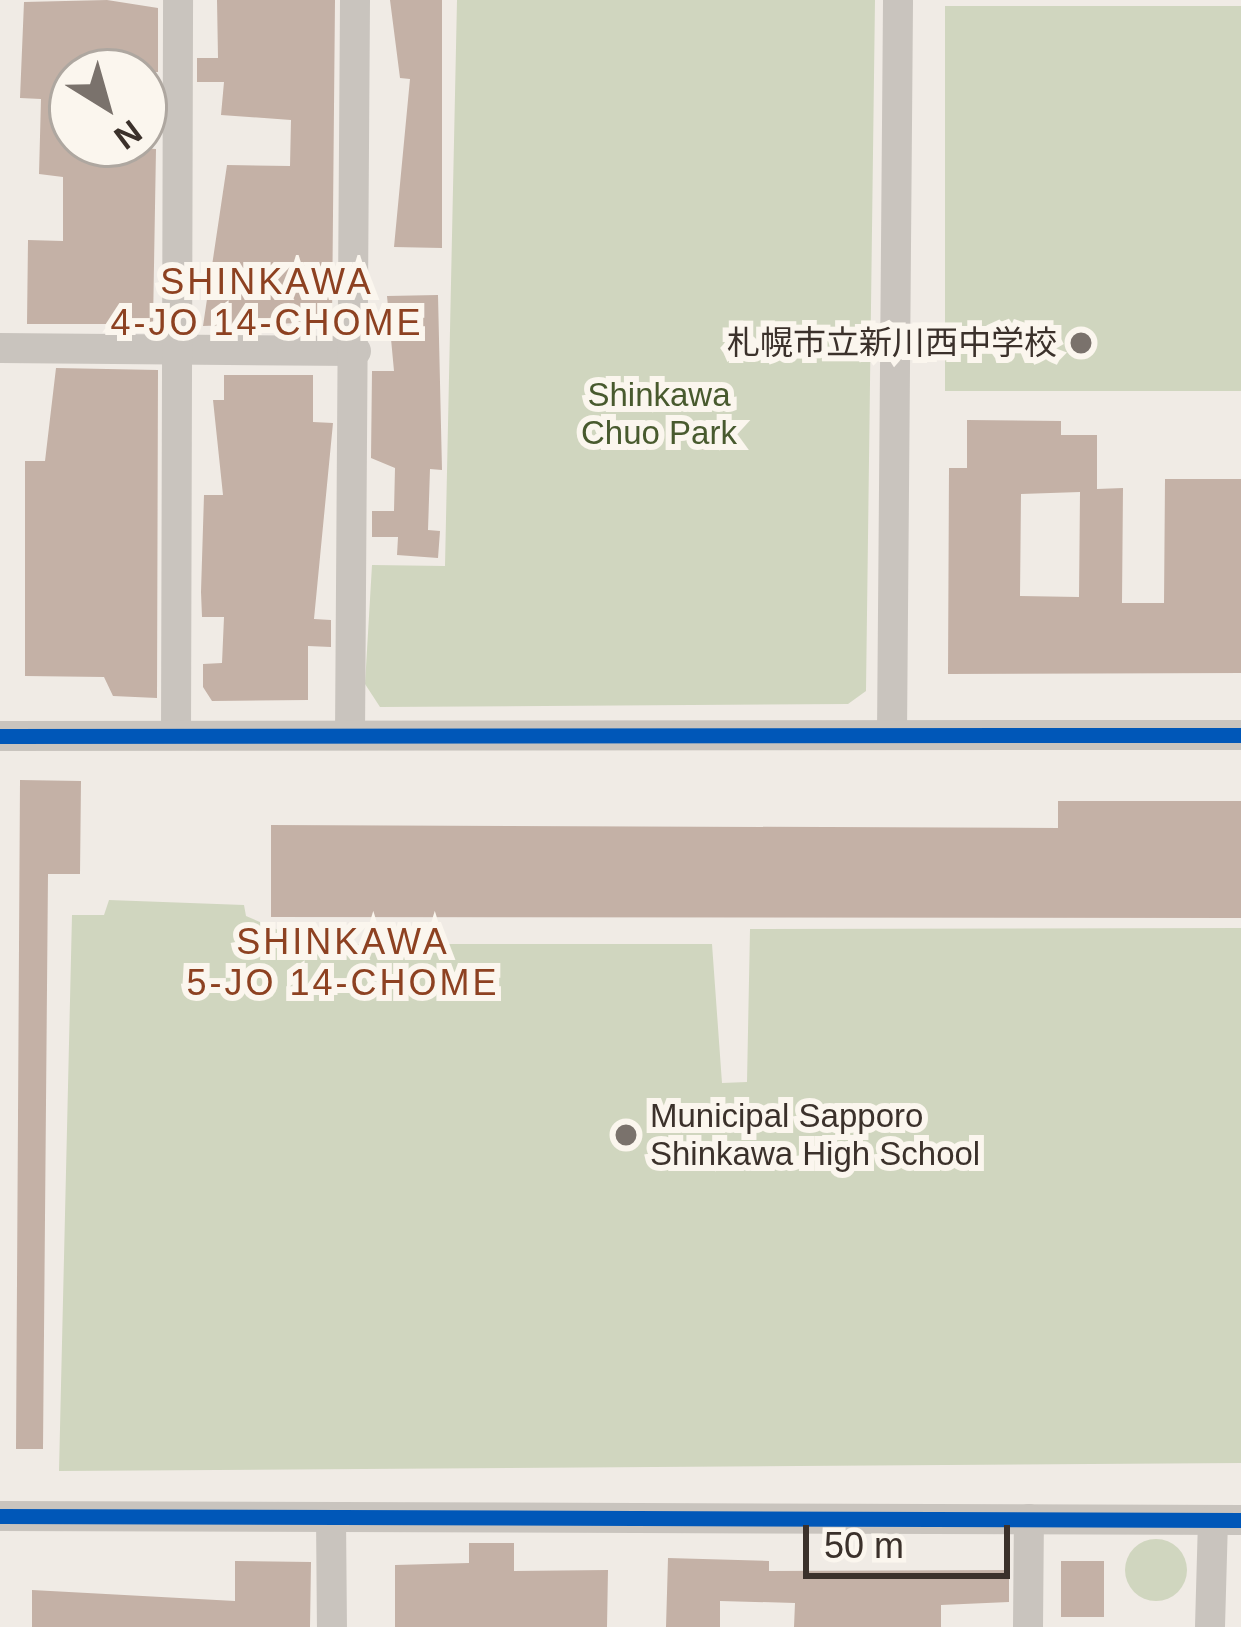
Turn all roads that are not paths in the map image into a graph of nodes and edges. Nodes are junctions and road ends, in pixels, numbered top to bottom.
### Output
1 (178, 0) edge
2 (355, 0) edge
3 (898, 0) edge
4 (0, 348) edge
5 (179, 349) junction
6 (356, 350) junction
7 (892, 734) junction
8 (350, 735) junction
9 (1241, 735) edge
10 (0, 736) edge
11 (176, 736) junction
12 (0, 1516) edge
13 (331, 1517) junction
14 (1029, 1519) junction
15 (1227, 1520) edge
16 (332, 1627) edge
17 (1028, 1627) edge
18 (1210, 1627) edge

1 - 5 street
2 - 6 street
3 - 7 street
4 - 5 street
5 - 6 street
5 - 11 street
6 - 8 street
7 - 8 street
7 - 9 street
8 - 11 street
10 - 11 street
12 - 13 street
13 - 14 street
13 - 16 street
14 - 15 street
14 - 17 street
15 - 18 street

